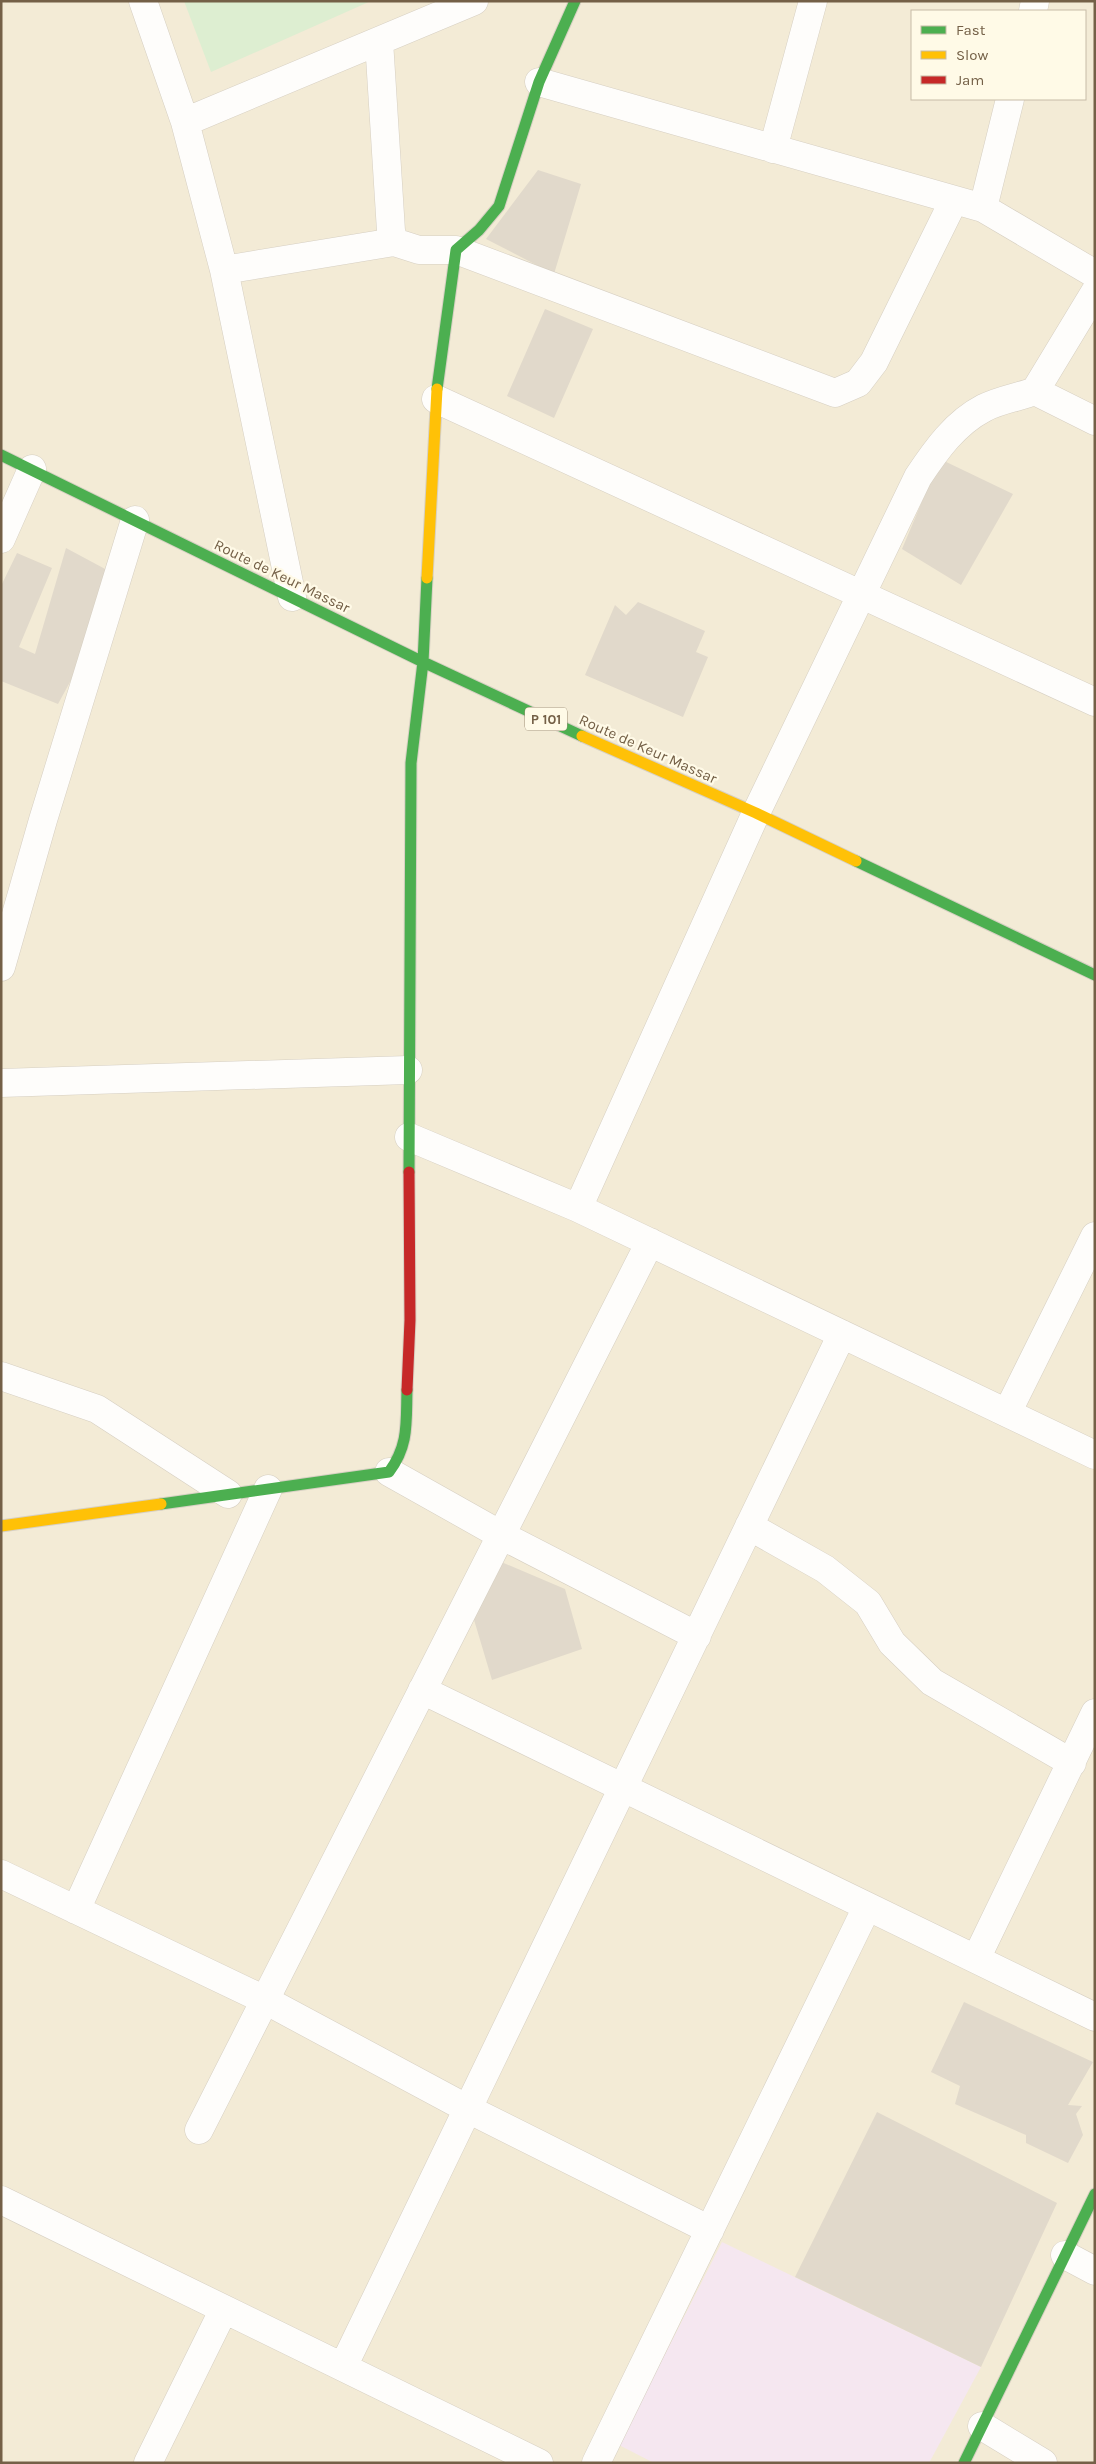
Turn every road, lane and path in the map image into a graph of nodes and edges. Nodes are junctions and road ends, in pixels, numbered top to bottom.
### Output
1 (143, 1) edge
2 (474, 1) edge
3 (575, 1) edge
4 (813, 1) edge
5 (379, 41) junction
6 (539, 82) junction
7 (1010, 100) edge
8 (185, 122) junction
9 (773, 149) junction
10 (954, 200) junction
11 (983, 208) junction
12 (394, 242) junction
13 (456, 250) junction
14 (224, 270) junction
15 (1095, 274) edge
16 (1095, 292) edge
17 (1035, 392) junction
18 (436, 400) junction
19 (1095, 421) edge
20 (1, 455) edge
21 (32, 469) junction
22 (135, 520) junction
23 (1, 539) edge
24 (862, 596) junction
25 (292, 597) junction
26 (423, 662) junction
27 (1095, 702) edge
28 (756, 813) junction
29 (1, 967) edge
30 (1095, 975) edge
31 (408, 1070) junction
32 (1, 1083) edge
33 (409, 1138) junction
34 (578, 1208) junction
35 (1095, 1236) edge
36 (650, 1242) junction
37 (842, 1334) junction
38 (1, 1376) edge
39 (1007, 1413) junction
40 (1095, 1455) edge
41 (389, 1472) junction
42 (268, 1489) junction
43 (228, 1494) junction
44 (1, 1526) edge
45 (749, 1526) junction
46 (501, 1535) junction
47 (696, 1636) junction
48 (422, 1690) junction
49 (1095, 1713) edge
50 (1072, 1763) junction
51 (623, 1788) junction
52 (1, 1874) edge
53 (867, 1907) junction
54 (76, 1910) junction
55 (976, 1959) junction
56 (265, 2000) junction
57 (1095, 2017) edge
58 (468, 2108) junction
59 (199, 2130) dead end
60 (1095, 2194) edge
61 (1, 2200) edge
62 (710, 2230) junction
63 (1065, 2256) junction
64 (1095, 2271) edge
65 (224, 2309) junction
66 (343, 2367) junction
67 (982, 2426) junction
68 (148, 2463) edge
69 (539, 2463) edge
70 (596, 2463) edge
71 (964, 2463) edge
72 (1043, 2463) edge

1 - 8 street
2 - 5 street
3 - 6 street
4 - 9 street
5 - 8 street
5 - 12 street
6 - 9 street
6 - 13 street
7 - 11 street
8 - 14 street
9 - 10 street
10 - 11 street
10 - 13 street
11 - 15 street
12 - 13 street
12 - 14 street
13 - 18 street
14 - 25 street
16 - 17 street
17 - 19 street
17 - 24 street
18 - 24 street
18 - 26 street
20 - 21 street, Route de Keur Massar / P 101
21 - 22 street, Route de Keur Massar / P 101
21 - 23 street
22 - 25 street, Route de Keur Massar / P 101
22 - 29 street
24 - 27 street
24 - 28 street
25 - 26 street, Route de Keur Massar / P 101
26 - 28 street, Route de Keur Massar / P 101
26 - 31 street
28 - 30 street, Route de Keur Massar / P 101
28 - 34 street
31 - 32 street
31 - 33 street
33 - 34 street
33 - 41 street
34 - 36 street
35 - 39 street
36 - 37 street
36 - 46 street
37 - 39 street
37 - 45 street
38 - 43 street
39 - 40 street
41 - 42 street
41 - 46 street
42 - 43 street
42 - 54 street
43 - 44 street
45 - 47 street
45 - 50 street
46 - 47 street
46 - 48 street
47 - 51 street
48 - 51 street
48 - 56 street
49 - 50 street
50 - 55 street
51 - 53 street
51 - 58 street
52 - 54 street
53 - 55 street
53 - 62 street
54 - 56 street
55 - 57 street
56 - 58 street
56 - 59 street
58 - 62 street
58 - 66 street
60 - 63 street
61 - 65 street
62 - 70 street
63 - 64 street
63 - 67 street
65 - 66 street
65 - 68 street
66 - 69 street
67 - 71 street
67 - 72 street

